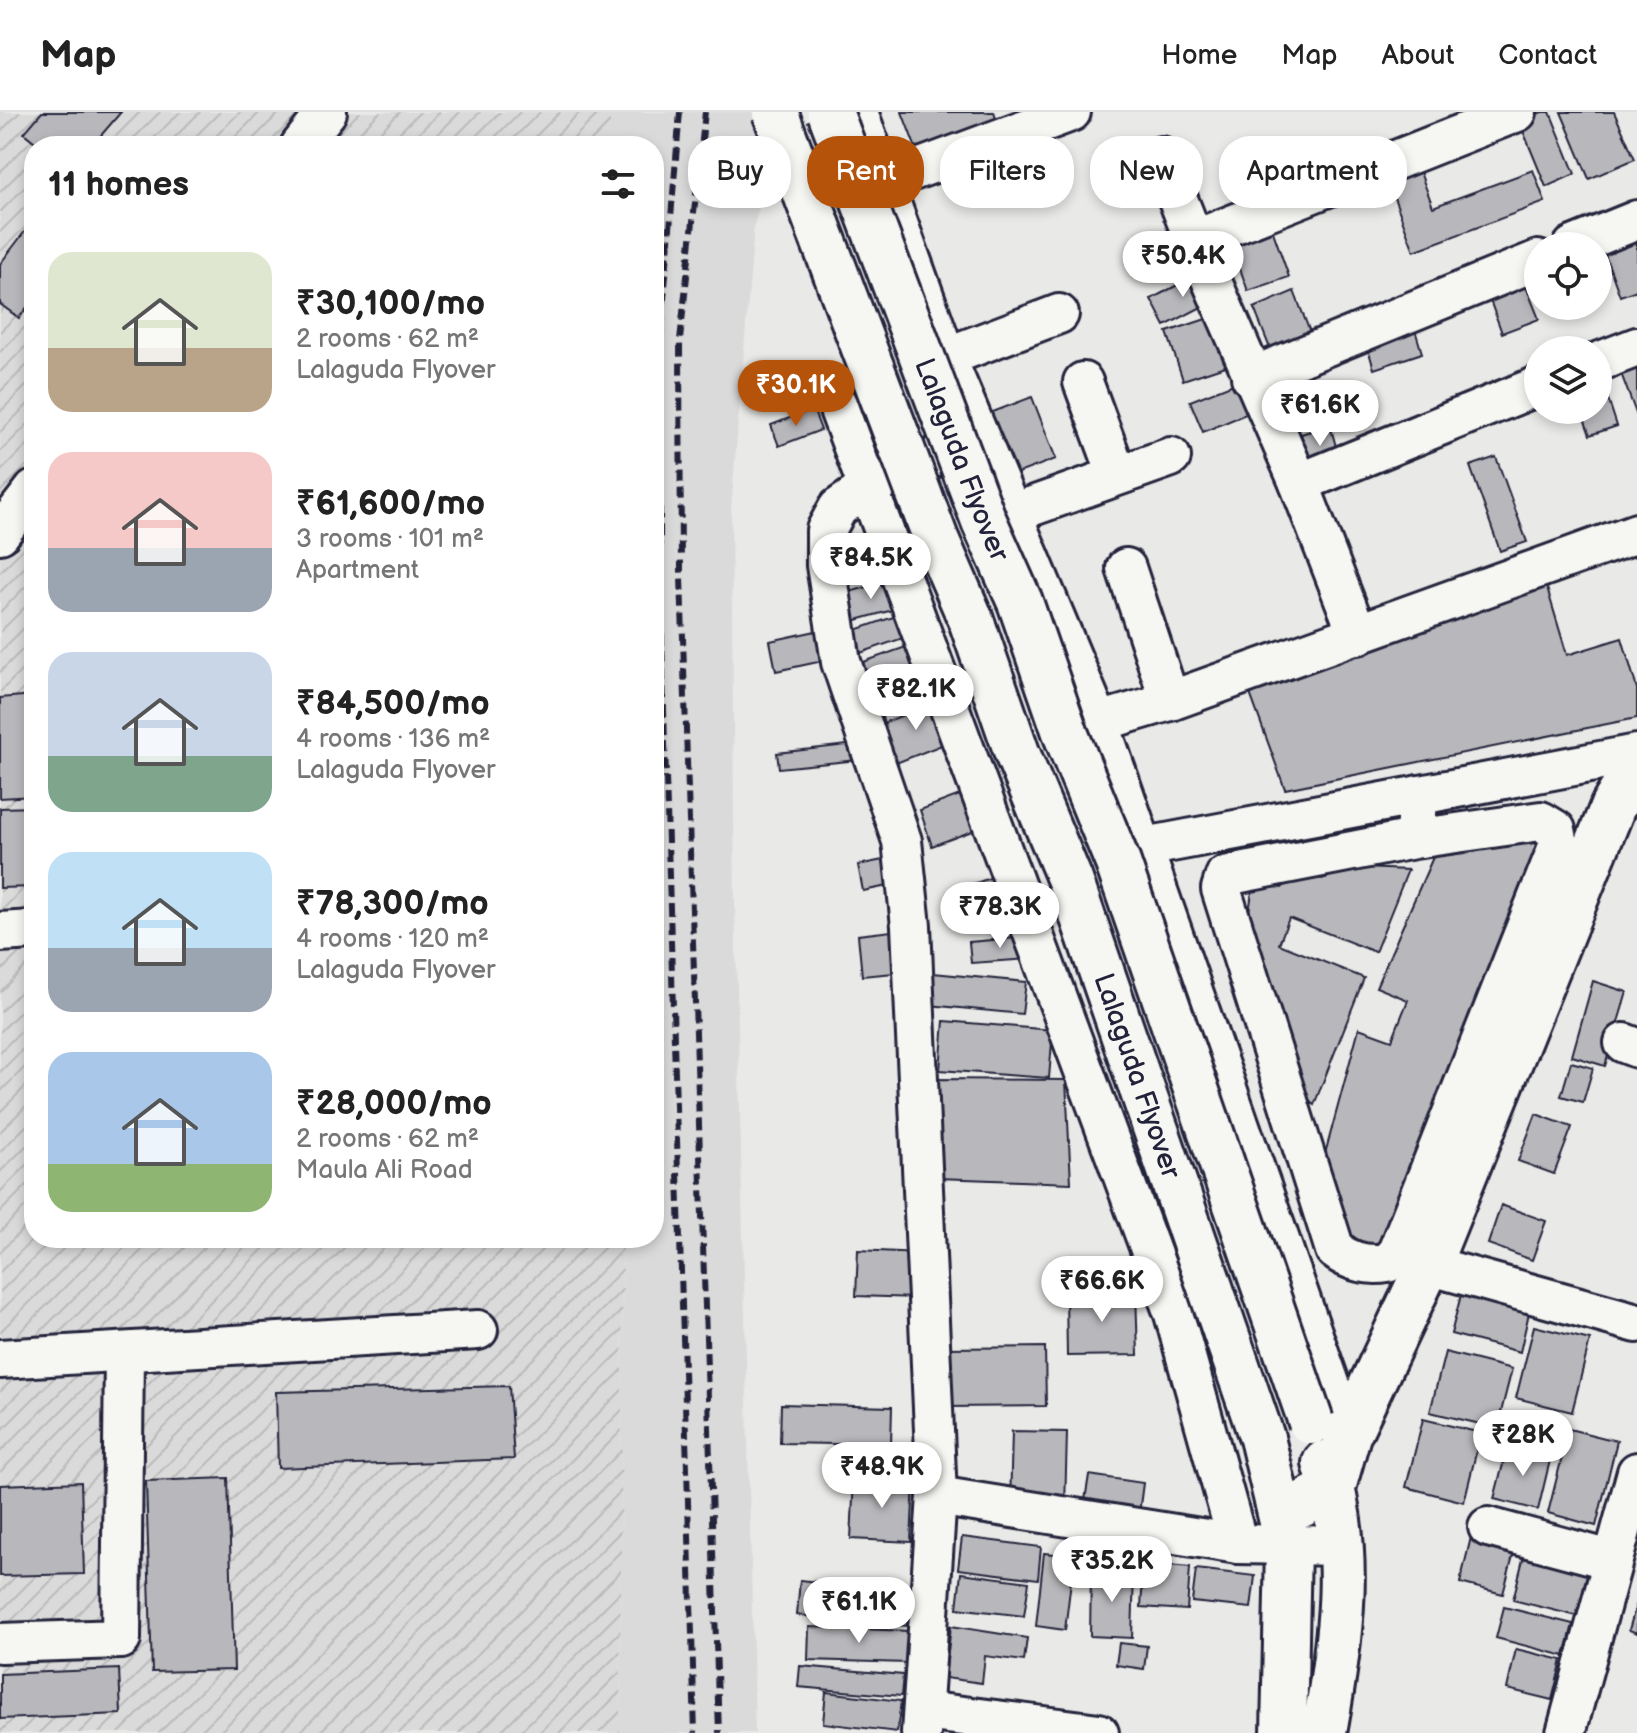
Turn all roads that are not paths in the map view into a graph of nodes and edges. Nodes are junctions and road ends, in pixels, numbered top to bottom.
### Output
1 (329, 112) edge
2 (775, 112) edge
3 (830, 112) edge
4 (858, 112) edge
5 (1071, 112) edge
6 (1517, 112) edge
7 (309, 136) edge
8 (331, 136) edge
9 (867, 136) edge
10 (924, 167) edge
11 (892, 208) edge
12 (1181, 208) edge
13 (1637, 220) edge
14 (1607, 232) edge
15 (1194, 240) junction
16 (1524, 266) edge
17 (1059, 314) dead end
18 (1637, 347) edge
19 (946, 357) junction
20 (1612, 357) edge
21 (1251, 377) junction
22 (1083, 382) dead end
23 (1524, 392) edge
24 (837, 404) dead end
25 (978, 438) junction
26 (1171, 457) dead end
27 (1117, 474) junction
28 (1299, 483) junction
29 (868, 487) junction
30 (24, 503) edge
31 (1010, 514) junction
32 (1637, 533) edge
33 (0, 534) edge
34 (1126, 568) dead end
35 (1358, 635) junction
36 (1170, 701) junction
37 (1099, 722) junction
38 (1637, 754) edge
39 (1637, 766) edge
40 (1419, 795) junction
41 (1625, 810) edge
42 (1414, 839) junction
43 (1145, 847) junction
44 (24, 931) edge
45 (0, 932) edge
46 (1428, 1265) junction
47 (1637, 1323) edge
48 (478, 1330) dead end
49 (124, 1352) junction
50 (0, 1359) edge
51 (1330, 1428) junction
52 (1637, 1472) edge
53 (1333, 1488) junction
54 (937, 1496) junction
55 (1631, 1512) edge
56 (1488, 1527) dead end
57 (1284, 1528) junction
58 (1238, 1544) junction
59 (1342, 1546) junction
60 (1611, 1560) junction
61 (0, 1643) edge
62 (1340, 1646) junction
63 (1288, 1647) junction
64 (922, 1722) edge
65 (1099, 1733) edge
66 (1284, 1733) edge
67 (1324, 1733) edge
68 (1566, 1733) edge

1 - 7 street
1 - 8 street
2 - 57 main road, Lalaguda Flyover, bridge
3 - 51 main road, Lalaguda Flyover, bridge
4 - 9 street
5 - 10 street
6 - 15 street
11 - 19 street
12 - 15 street
13 - 14 street
15 - 21 street
16 - 21 street
17 - 19 street
18 - 20 street
19 - 25 street
21 - 28 street
22 - 27 street
23 - 28 street
24 - 29 street
25 - 29 street
25 - 31 street
26 - 27 street
27 - 31 street
28 - 35 street
29 - 54 street
29 - 58 street
30 - 33 street
31 - 37 street
32 - 35 street
34 - 36 street
35 - 36 street
36 - 37 street
37 - 43 street
38 - 40 street
39 - 41 main road
40 - 42 street
40 - 43 street
41 - 46 main road
42 - 42 street
43 - 51 street
44 - 45 street
46 - 47 street
46 - 51 main road
48 - 49 street
49 - 50 street
49 - 61 street
51 - 53 main road, Lalaguda Flyover
52 - 55 street
53 - 57 main road
53 - 59 main road, Lalaguda Flyover
54 - 58 street
54 - 64 street
55 - 60 street
56 - 60 street
57 - 58 street
57 - 59 street
57 - 63 main road, Lalaguda Flyover
59 - 62 main road, Lalaguda Flyover
60 - 68 street
62 - 63 main road
62 - 67 main road, Lalaguda Flyover
63 - 66 main road, Lalaguda Flyover
64 - 65 street

